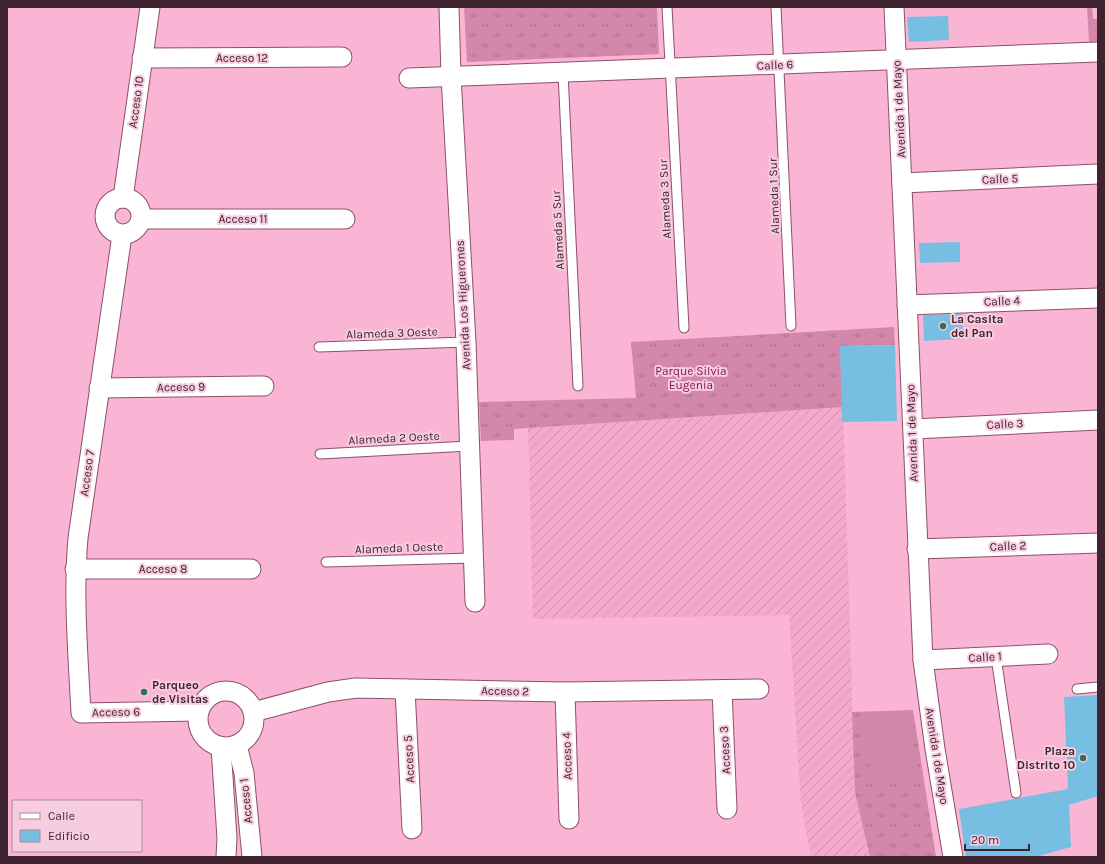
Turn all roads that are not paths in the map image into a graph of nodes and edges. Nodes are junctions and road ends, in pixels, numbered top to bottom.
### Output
1 (150, 7) edge
2 (449, 7) edge
3 (667, 7) edge
4 (776, 7) edge
5 (894, 7) edge
6 (1098, 52) edge
7 (342, 57) dead end
8 (142, 58) junction
9 (896, 61) junction
10 (780, 65) junction
11 (670, 69) junction
12 (563, 73) junction
13 (451, 76) junction
14 (409, 78) dead end
15 (1098, 174) edge
16 (902, 183) junction
17 (123, 198) junction
18 (142, 219) junction
19 (345, 219) dead end
20 (122, 235) junction
21 (1098, 298) edge
22 (907, 305) junction
23 (791, 326) dead end
24 (684, 328) dead end
25 (466, 342) junction
26 (320, 347) dead end
27 (264, 386) dead end
28 (578, 386) dead end
29 (99, 388) junction
30 (1098, 420) edge
31 (912, 429) junction
32 (469, 446) junction
33 (320, 454) dead end
34 (1098, 543) edge
35 (917, 549) junction
36 (473, 558) junction
37 (326, 562) dead end
38 (75, 569) junction
39 (250, 569) dead end
40 (475, 602) dead end
41 (1048, 654) dead end
42 (996, 657) junction
43 (922, 660) junction
44 (1098, 688) edge
45 (405, 689) junction
46 (759, 689) dead end
47 (1078, 689) dead end
48 (722, 690) junction
49 (565, 692) junction
50 (199, 711) junction
51 (81, 712) joint
52 (253, 712) junction
53 (229, 746) junction
54 (1016, 793) dead end
55 (727, 809) dead end
56 (569, 819) dead end
57 (412, 829) dead end
58 (250, 834) junction
59 (227, 838) junction
60 (226, 857) edge
61 (252, 857) edge
62 (954, 857) edge

1 - 8 street, Acceso 10
2 - 13 street, Avenida Los Higuerones
3 - 11 lane, Alameda 3 Sur
4 - 10 lane, Alameda 1 Sur
5 - 9 street, Avenida 1 de Mayo
6 - 9 street, Calle 6
7 - 8 street, Acceso 12
8 - 17 street, Acceso 10
9 - 10 street, Calle 6
9 - 16 street, Avenida 1 de Mayo
10 - 11 street, Calle 6
10 - 23 lane, Alameda 1 Sur
11 - 12 street, Calle 6
11 - 24 lane, Alameda 3 Sur
12 - 13 street, Calle 6
12 - 28 lane, Alameda 5 Sur
13 - 14 street, Calle 6
13 - 25 street, Avenida Los Higuerones
15 - 16 street, Calle 5
16 - 22 street, Avenida 1 de Mayo
17 - 18 street
17 - 20 street
18 - 19 street, Acceso 11
18 - 20 street
20 - 29 street, Acceso 7
21 - 22 street, Calle 4
22 - 31 street, Avenida 1 de Mayo
25 - 26 lane, Alameda 3 Oeste
25 - 32 street, Avenida Los Higuerones
27 - 29 street, Acceso 9
29 - 38 street, Acceso 7
30 - 31 street, Calle 3
31 - 35 street, Avenida 1 de Mayo
32 - 33 lane, Alameda 2 Oeste
32 - 36 street, Avenida Los Higuerones
34 - 35 street, Calle 2
35 - 43 street, Avenida 1 de Mayo
36 - 37 lane, Alameda 1 Oeste
36 - 40 street, Avenida Los Higuerones
38 - 39 street, Acceso 8
38 - 51 street, Acceso 7
41 - 42 street, Calle 1
42 - 43 street, Calle 1
42 - 54 lane
43 - 62 street, Avenida 1 de Mayo
44 - 47 lane
45 - 49 street, Acceso 2
45 - 52 street, Acceso 2
45 - 57 street, Acceso 5
46 - 48 street, Acceso 2
48 - 49 street, Acceso 2
48 - 55 street, Acceso 3
49 - 56 street, Acceso 4
50 - 51 street, Acceso 6
50 - 52 street
50 - 53 street
52 - 53 street
53 - 58 street, Acceso 1
53 - 59 street, Acceso 1
58 - 59 street
58 - 61 street, Acceso 1
59 - 60 street, Acceso 1

